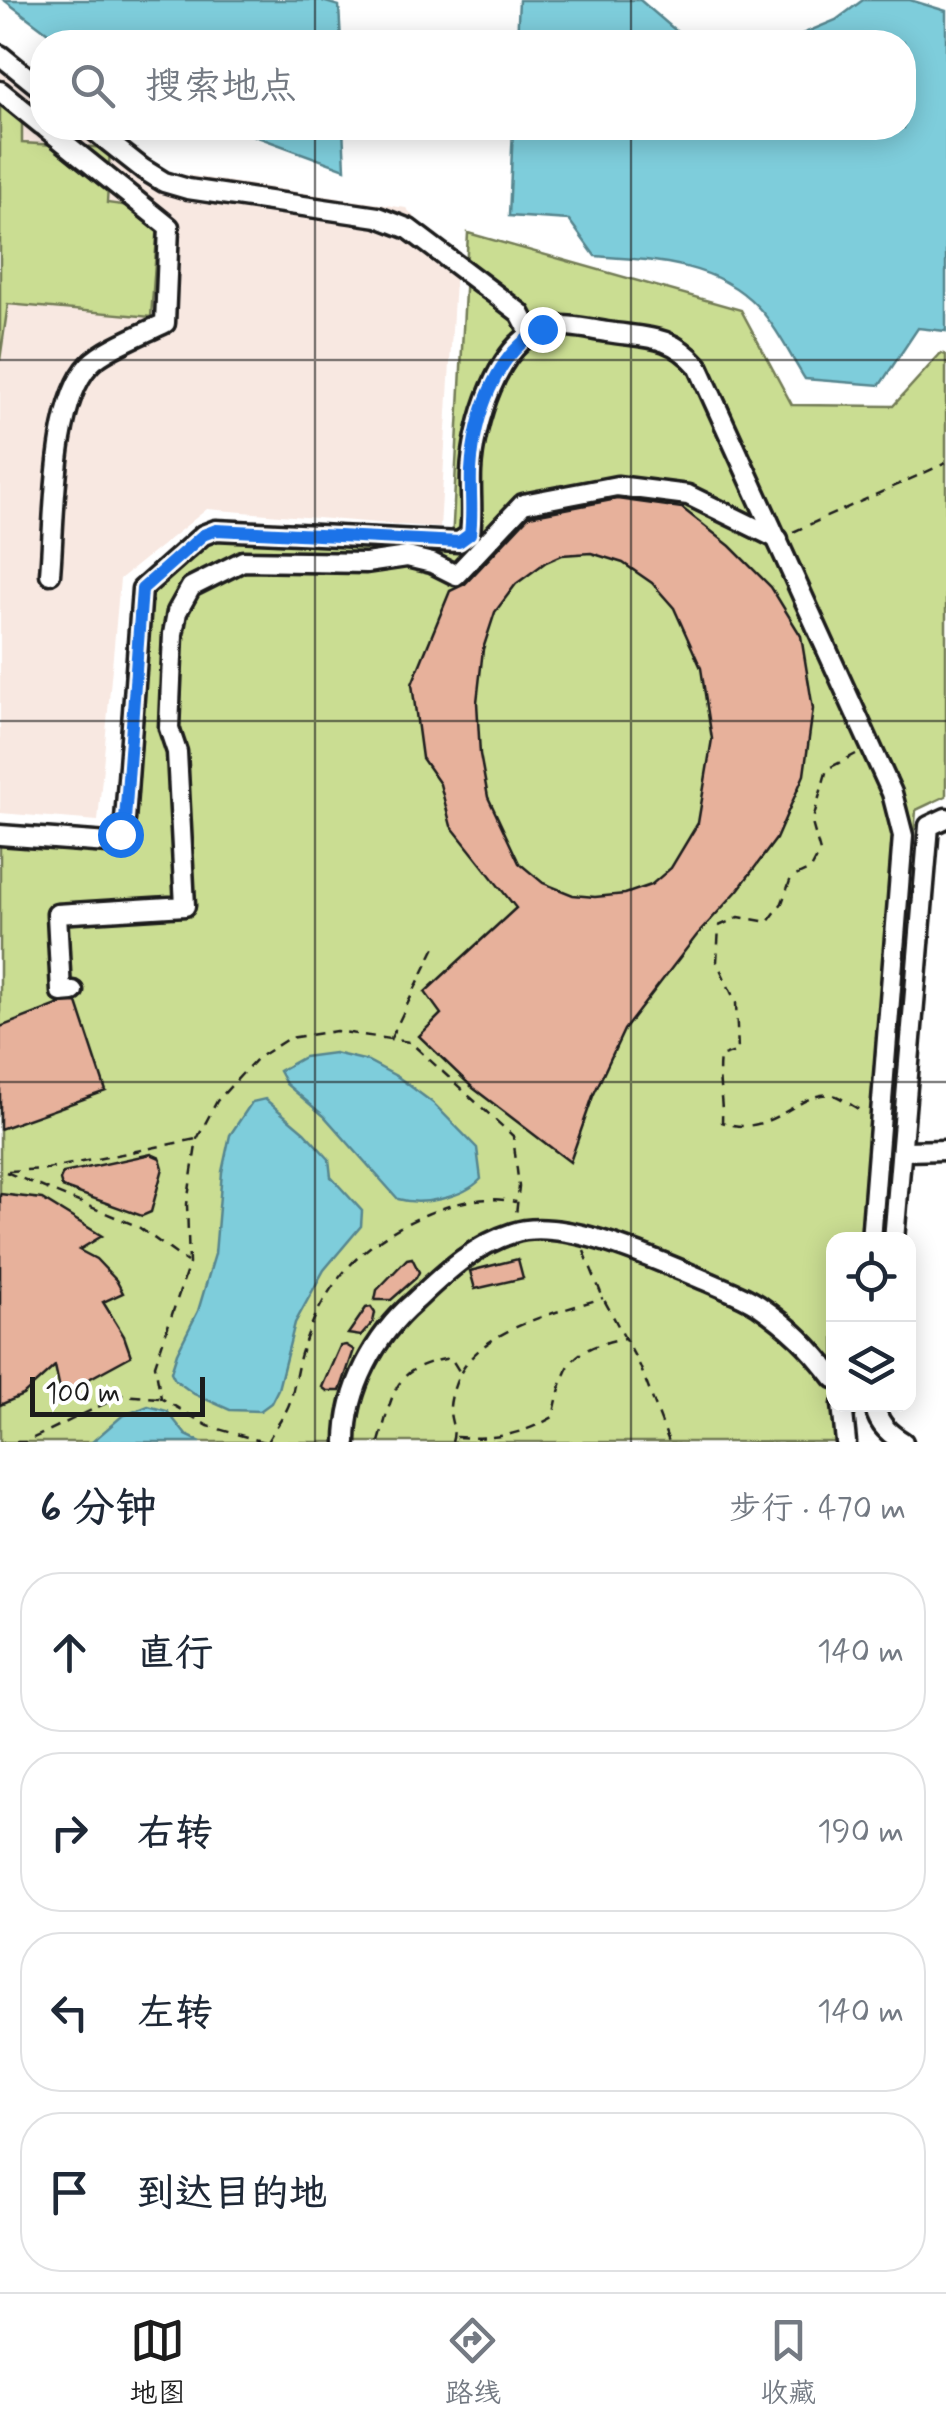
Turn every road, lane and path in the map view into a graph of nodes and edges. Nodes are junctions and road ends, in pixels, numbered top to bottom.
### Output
1 (0, 55) edge
2 (30, 79) edge
3 (0, 91) edge
4 (30, 115) edge
5 (61, 140) edge
6 (107, 140) edge
7 (531, 334) junction
8 (946, 463) edge
9 (778, 539) junction
10 (50, 574) dead end
11 (871, 746) junction
12 (946, 818) edge
13 (0, 835) edge
14 (436, 946) dead end
15 (73, 992) dead end
16 (390, 1039) junction
17 (880, 1124) junction
18 (196, 1139) junction
19 (946, 1150) edge
20 (904, 1151) junction
21 (872, 1232) edge
22 (895, 1232) edge
23 (578, 1236) junction
24 (189, 1264) junction
25 (603, 1298) junction
26 (624, 1338) junction
27 (826, 1368) edge
28 (460, 1372) junction
29 (160, 1398) junction
30 (843, 1412) edge
31 (875, 1412) edge
32 (455, 1436) junction
33 (16, 1442) edge
34 (266, 1442) edge
35 (346, 1442) edge
36 (379, 1442) edge
37 (452, 1442) edge
38 (669, 1442) edge
39 (846, 1442) edge
40 (904, 1442) edge

1 - 2 street
3 - 4 street
5 - 10 street
6 - 7 street
7 - 9 street
7 - 13 street
8 - 9 path
9 - 11 street
9 - 15 street
11 - 17 street
11 - 17 path
12 - 20 street
14 - 16 path
16 - 18 path
16 - 34 path
17 - 21 street
18 - 24 path
18 - 24 path
19 - 20 street
20 - 22 street
23 - 25 path
23 - 27 street
23 - 35 street
24 - 29 path
25 - 26 path
25 - 28 path
26 - 32 path
26 - 38 path
28 - 32 path
28 - 36 path
29 - 33 path
29 - 34 path
30 - 39 street
31 - 40 street
32 - 37 path

